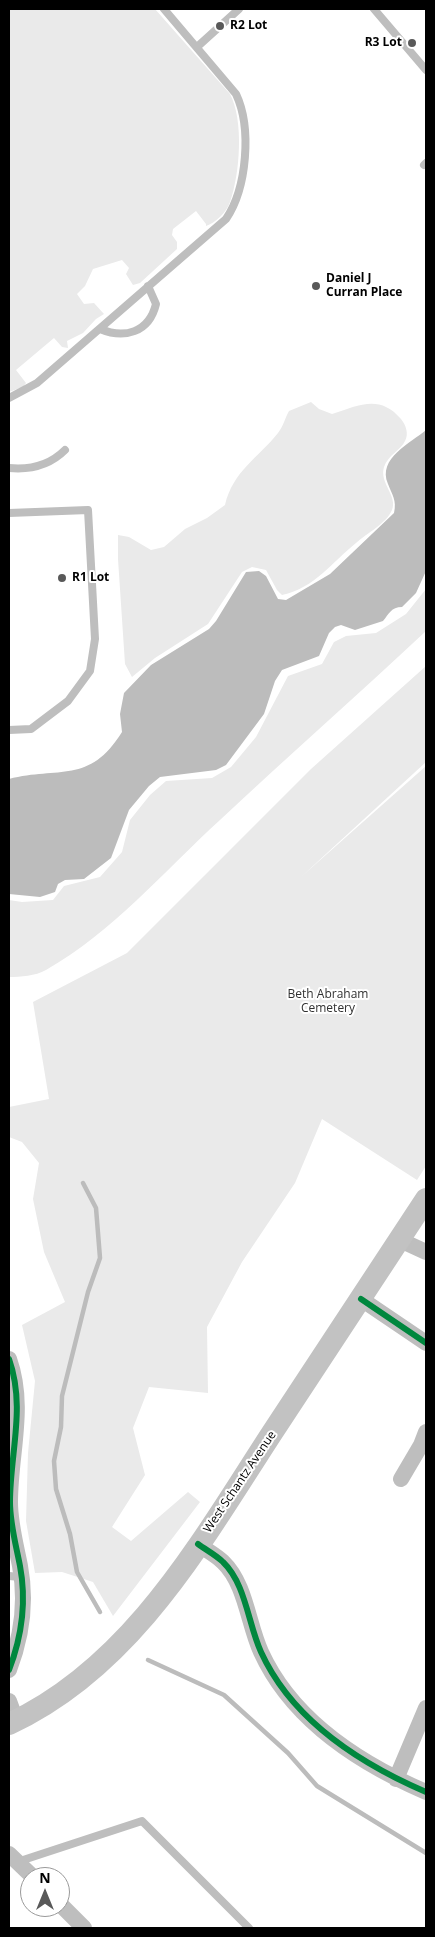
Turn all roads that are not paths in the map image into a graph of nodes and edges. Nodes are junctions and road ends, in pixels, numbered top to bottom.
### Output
1 (164, 9) edge
2 (239, 9) edge
3 (374, 9) edge
4 (198, 47) junction
5 (426, 70) edge
6 (148, 286) junction
7 (100, 329) junction
8 (9, 398) edge
9 (65, 450) dead end
10 (9, 468) edge
11 (9, 513) edge
12 (9, 730) edge
13 (426, 1199) edge
14 (400, 1240) junction
15 (426, 1252) edge
16 (361, 1299) junction
17 (426, 1343) edge
18 (9, 1359) edge
19 (426, 1432) edge
20 (401, 1479) dead end
21 (198, 1544) junction
22 (15, 1576) edge
23 (9, 1670) edge
24 (426, 1708) edge
25 (11, 1715) edge
26 (396, 1779) junction
27 (426, 1792) edge
28 (12, 1860) edge
29 (70, 1914) edge
30 (84, 1928) edge
31 (249, 1928) edge

1 - 4 lane
2 - 4 lane
3 - 5 lane
4 - 6 lane
6 - 7 lane
6 - 7 lane
7 - 8 lane
9 - 10 lane
11 - 12 lane
13 - 14 main road, West Schantz Avenue
14 - 15 street
14 - 16 main road, West Schantz Avenue
16 - 17 street
16 - 21 main road, West Schantz Avenue
18 - 22 street
19 - 20 street
21 - 25 main road, West Schantz Avenue
21 - 26 street
22 - 23 street
24 - 26 street
26 - 27 street
28 - 31 lane
29 - 30 street

